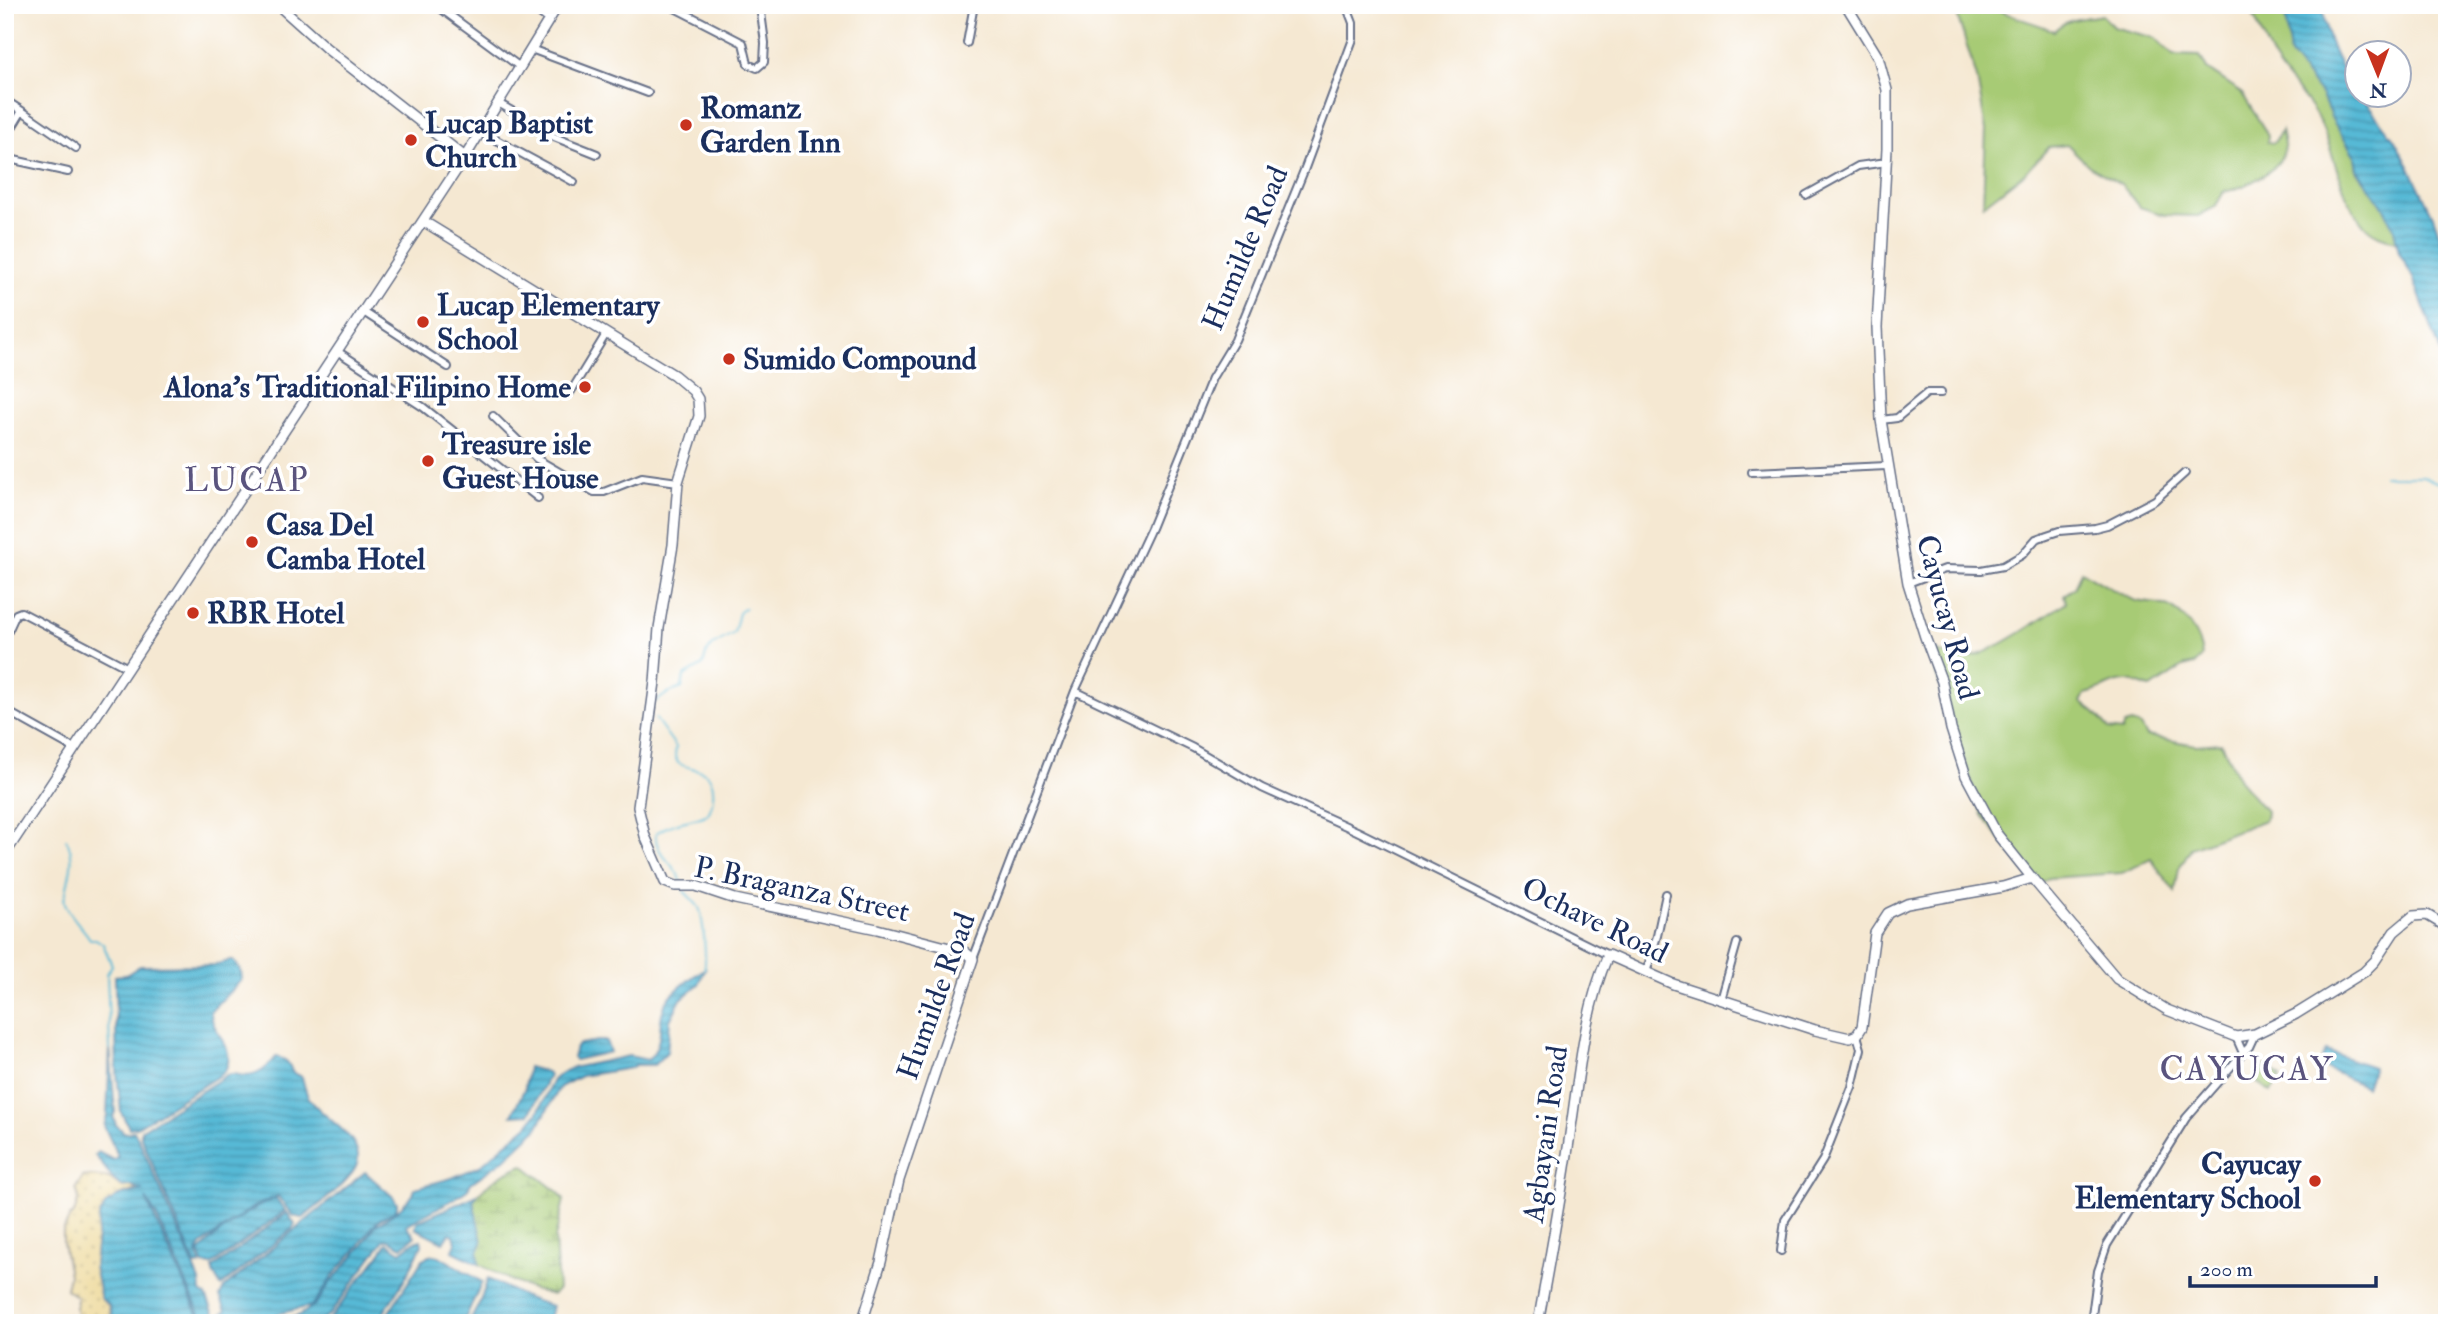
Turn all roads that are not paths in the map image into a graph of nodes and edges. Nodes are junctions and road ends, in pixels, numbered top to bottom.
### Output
1 (12, 5) edge
2 (278, 5) edge
3 (436, 5) edge
4 (529, 5) edge
5 (558, 5) edge
6 (669, 5) edge
7 (760, 5) edge
8 (974, 5) edge
9 (1346, 5) edge
10 (1846, 5) edge
11 (5, 19) edge
12 (549, 20) junction
13 (967, 43) dead end
14 (531, 49) junction
15 (520, 67) junction
16 (648, 93) dead end
17 (5, 100) edge
18 (498, 103) junction
19 (22, 111) junction
20 (480, 131) junction
21 (5, 139) edge
22 (76, 148) dead end
23 (597, 154) dead end
24 (465, 156) junction
25 (5, 158) edge
26 (1886, 162) junction
27 (68, 172) dead end
28 (575, 182) dead end
29 (1806, 195) dead end
30 (423, 221) junction
31 (362, 312) junction
32 (606, 334) junction
33 (337, 351) junction
34 (448, 367) dead end
35 (1941, 393) dead end
36 (570, 394) dead end
37 (493, 416) dead end
38 (1881, 420) junction
39 (1887, 466) junction
40 (1752, 472) dead end
41 (2185, 473) dead end
42 (678, 482) junction
43 (538, 498) dead end
44 (1908, 583) junction
45 (5, 638) edge
46 (128, 668) junction
47 (1075, 691) junction
48 (5, 710) edge
49 (75, 750) junction
50 (5, 854) edge
51 (2032, 878) junction
52 (1666, 894) dead end
53 (2447, 927) edge
54 (1737, 943) dead end
55 (1608, 955) junction
56 (973, 959) junction
57 (1646, 973) junction
58 (1721, 1000) junction
59 (2255, 1034) junction
60 (1857, 1035) junction
61 (2236, 1037) junction
62 (2243, 1053) junction
63 (1781, 1251) dead end
64 (862, 1323) edge
65 (1538, 1323) edge
66 (2091, 1323) edge

1 - 11 street
2 - 24 street
3 - 15 street
4 - 12 street
5 - 12 street
6 - 7 street
8 - 13 street
9 - 47 street, Humilde Road
10 - 26 street, Cayucay Road
12 - 14 street
14 - 15 street
14 - 16 street
15 - 18 street
17 - 19 street
18 - 20 street
18 - 23 street
19 - 21 street
19 - 22 street
20 - 24 street
20 - 28 street
24 - 30 street
25 - 27 street
26 - 29 street
26 - 38 street, Cayucay Road
30 - 31 street
30 - 32 street, P. Braganza Street
31 - 33 street
31 - 34 street
32 - 36 street
32 - 42 street, P. Braganza Street
33 - 43 street
33 - 46 street
35 - 38 street
37 - 42 street
38 - 39 street, Cayucay Road
39 - 40 street
39 - 44 street, Cayucay Road
41 - 44 street
42 - 56 street, P. Braganza Street
44 - 51 street, Cayucay Road
45 - 46 street
46 - 49 street
47 - 55 street, Ochave Road
47 - 56 street, Humilde Road
48 - 49 street
49 - 50 street
51 - 60 street
51 - 61 street, Cayucay Road
52 - 57 street
53 - 59 street
54 - 58 street
55 - 57 street, Ochave Road
55 - 65 street, Agbayani Road
56 - 64 street, Humilde Road
57 - 58 street, Ochave Road
58 - 60 street, Ochave Road
59 - 61 street
59 - 62 street
60 - 63 street
61 - 62 street
62 - 66 street

